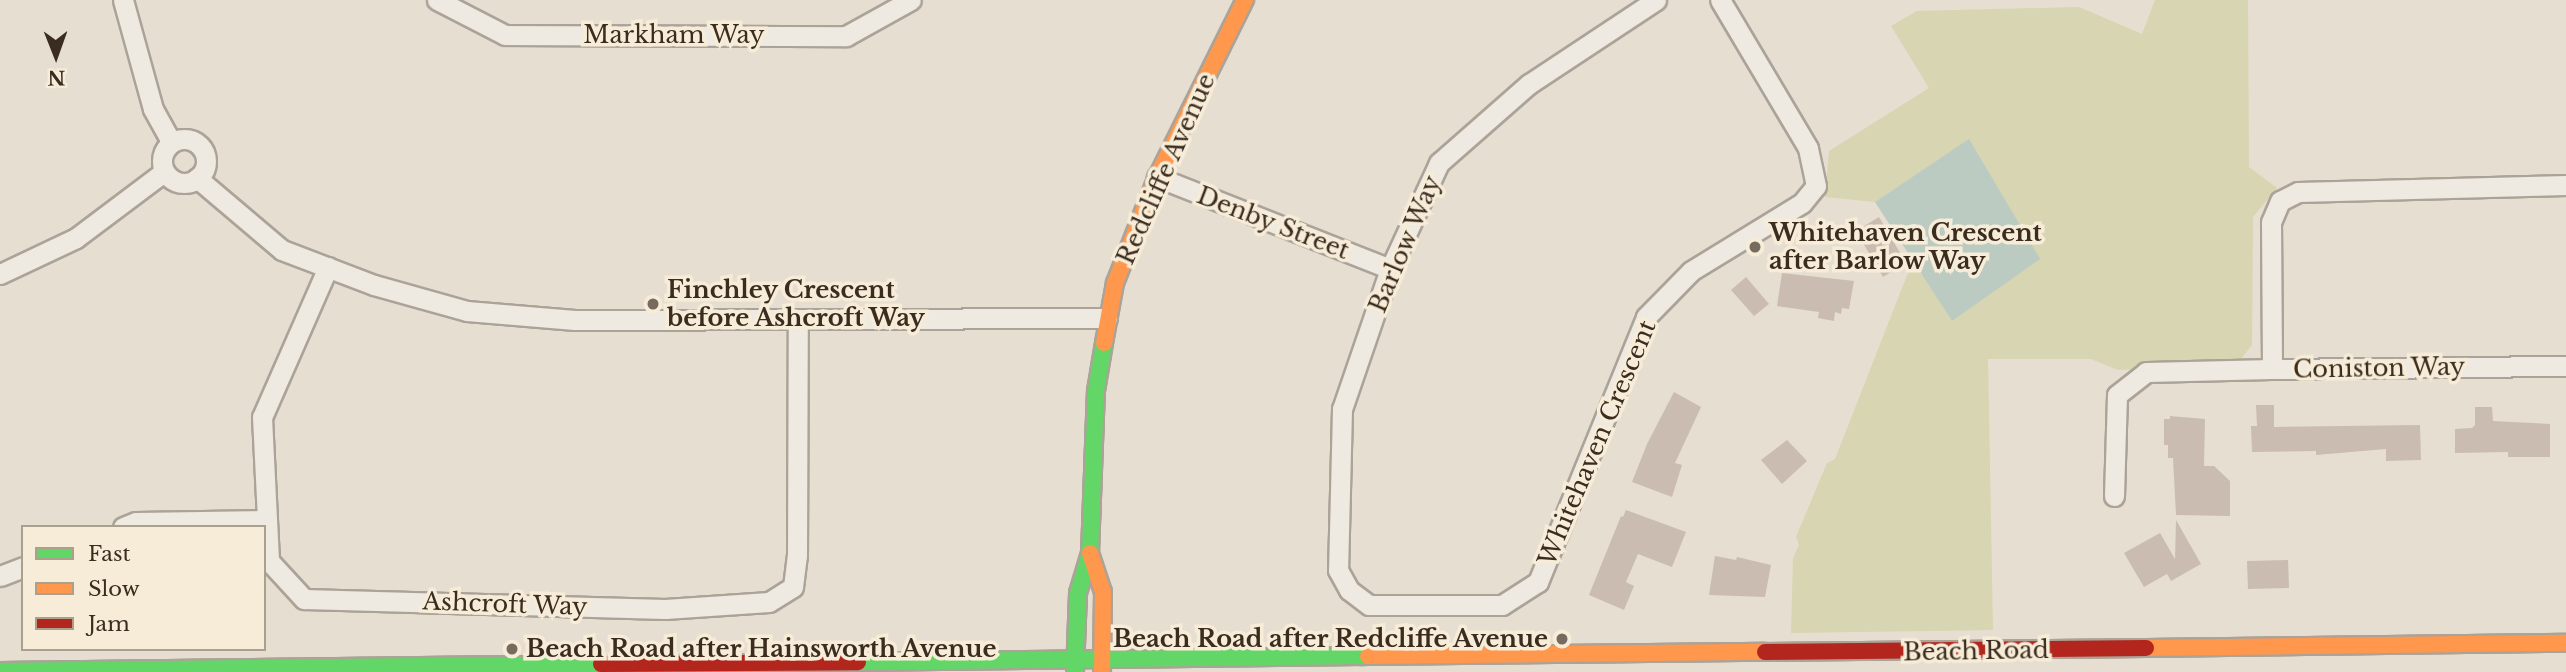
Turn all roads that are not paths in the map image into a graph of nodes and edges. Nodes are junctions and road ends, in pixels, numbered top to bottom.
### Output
1 (123, 0) edge
2 (437, 0) edge
3 (911, 0) edge
4 (1245, 0) edge
5 (1656, 0) edge
6 (1720, 0) edge
7 (172, 142) junction
8 (164, 172) junction
9 (1157, 177) junction
10 (197, 178) junction
11 (2566, 185) edge
12 (328, 267) junction
13 (1390, 269) junction
14 (0, 274) edge
15 (1107, 318) junction
16 (797, 319) junction
17 (2566, 366) edge
18 (2272, 369) junction
19 (2114, 496) dead end
20 (267, 520) junction
21 (129, 525) edge
22 (1090, 553) junction
23 (21, 568) edge
24 (0, 576) edge
25 (1349, 590) joint
26 (2566, 643) edge
27 (1075, 667) edge
28 (1102, 667) edge
29 (0, 671) edge
30 (101, 671) edge
31 (204, 671) edge

1 - 7 street
2 - 3 street, Markham Way
4 - 9 main road, Redcliffe Avenue
5 - 13 street, Barlow Way
6 - 25 street, Whitehaven Crescent
7 - 8 street
7 - 10 street
8 - 10 street
8 - 14 street
9 - 13 street, Denby Street
9 - 15 main road, Redcliffe Avenue
10 - 12 street
11 - 18 street, Coniston Way
12 - 16 street
12 - 20 street, Ashcroft Way
13 - 25 street, Barlow Way
15 - 16 street
15 - 22 main road, Redcliffe Avenue
16 - 20 street, Ashcroft Way
17 - 18 street, Coniston Way
18 - 19 street
20 - 21 street
22 - 27 main road, Redcliffe Avenue
22 - 28 main road, Redcliffe Avenue
23 - 24 street
26 - 28 main road, Beach Road
27 - 28 main road, Beach Road
27 - 31 main road, Beach Road
29 - 30 main road, Beach Road
30 - 31 main road, Beach Road

